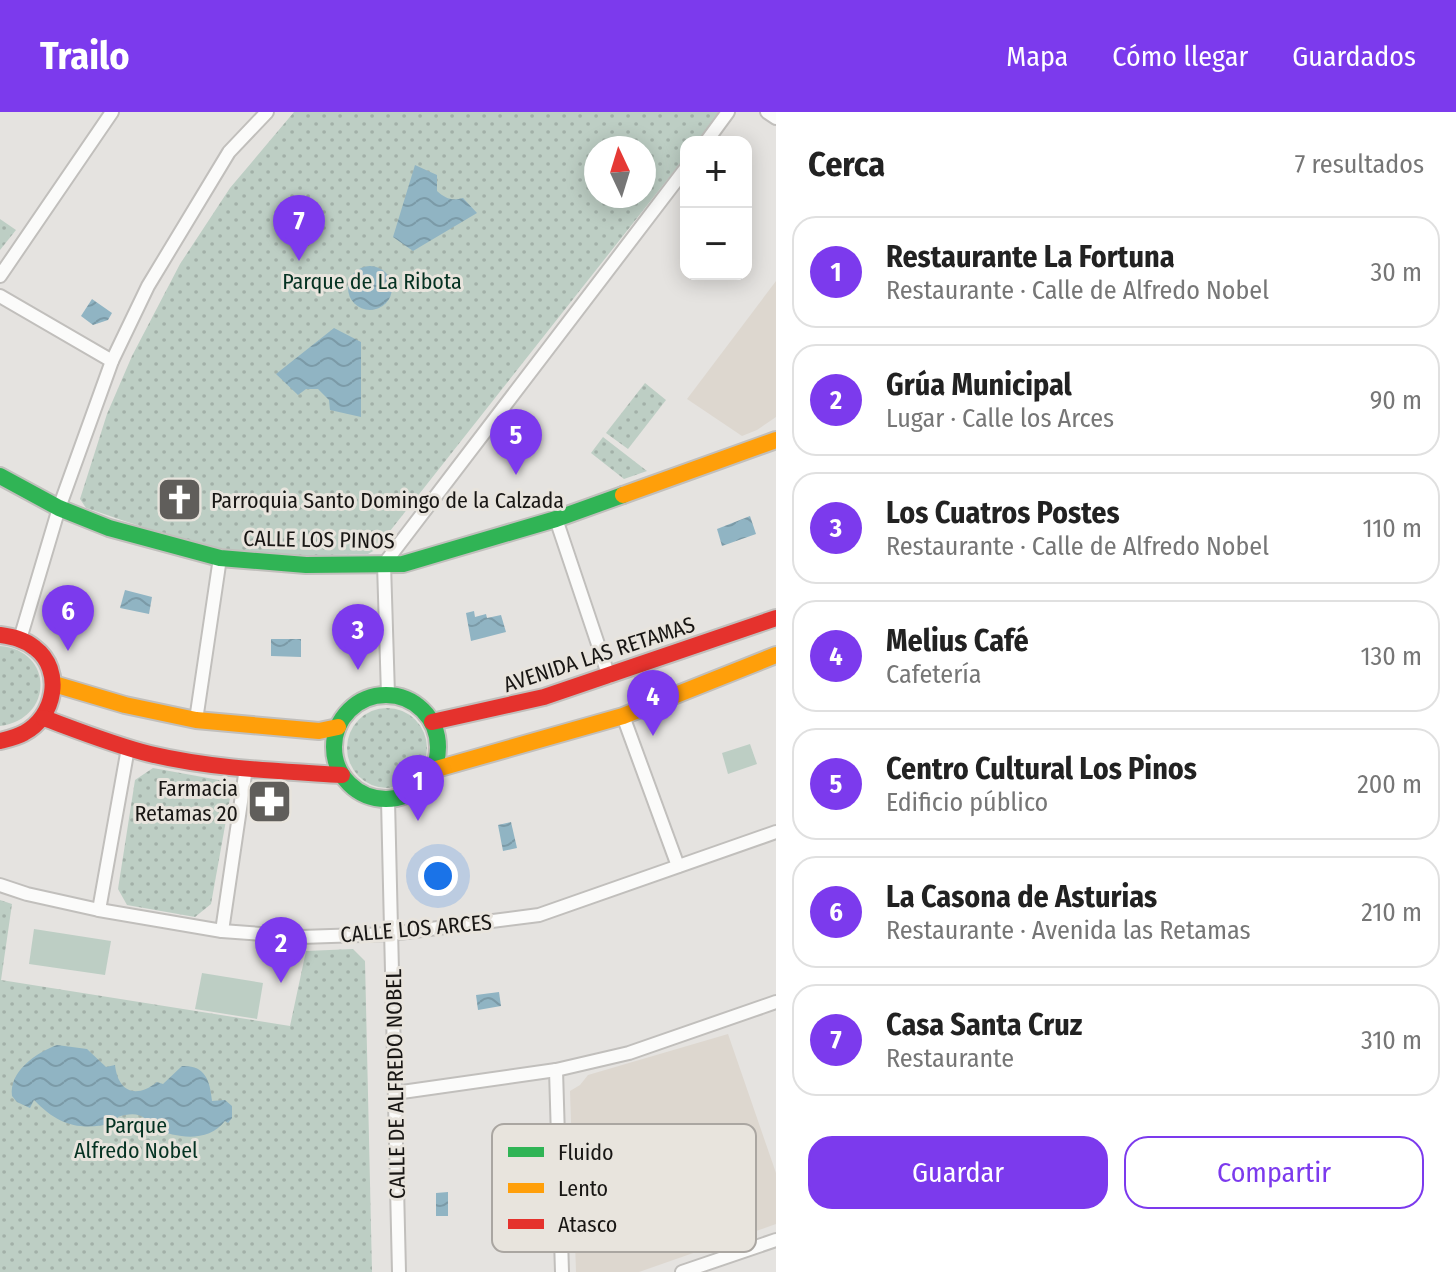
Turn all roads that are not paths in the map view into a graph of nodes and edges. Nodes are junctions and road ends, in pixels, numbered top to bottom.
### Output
1 (112, 112) edge
2 (267, 112) edge
3 (728, 112) edge
4 (767, 112) edge
5 (776, 118) edge
6 (710, 136) edge
7 (680, 176) edge
8 (0, 276) edge
9 (0, 296) edge
10 (112, 361) junction
11 (776, 440) edge
12 (0, 476) edge
13 (59, 508) junction
14 (556, 519) junction
15 (220, 558) junction
16 (384, 564) junction
17 (776, 618) edge
18 (0, 635) edge
19 (20, 639) junction
20 (776, 655) edge
21 (609, 677) junction
22 (54, 684) junction
23 (388, 695) junction
24 (623, 716) junction
25 (44, 718) junction
26 (196, 720) junction
27 (432, 722) junction
28 (338, 727) junction
29 (0, 741) edge
30 (128, 748) junction
31 (246, 768) junction
32 (433, 770) junction
33 (342, 775) junction
34 (388, 800) junction
35 (776, 832) edge
36 (678, 866) junction
37 (0, 885) edge
38 (99, 910) junction
39 (222, 931) junction
40 (391, 934) junction
41 (776, 1002) edge
42 (556, 1070) junction
43 (395, 1093) junction
44 (558, 1124) edge
45 (776, 1240) edge
46 (756, 1247) edge
47 (561, 1252) edge
48 (741, 1252) edge
49 (399, 1272) edge
50 (562, 1272) edge
51 (682, 1272) edge

1 - 8 street
2 - 10 street
3 - 6 street
4 - 5 street
7 - 16 street
9 - 10 street
10 - 13 street
11 - 14 street, CALLE LOS PINOS
12 - 13 street, CALLE LOS PINOS
13 - 15 street, CALLE LOS PINOS
13 - 19 street
14 - 16 street, CALLE LOS PINOS
14 - 21 street
15 - 16 street, CALLE LOS PINOS
15 - 26 street
16 - 23 street
17 - 21 street, AVENIDA LAS RETAMAS
18 - 19 street
19 - 22 street
20 - 24 street
21 - 27 street, AVENIDA LAS RETAMAS
22 - 25 street
22 - 26 street
23 - 27 street
23 - 28 street
24 - 32 street
24 - 36 street
25 - 29 street
25 - 30 street
26 - 28 street
27 - 32 street
28 - 33 street
30 - 31 street
30 - 38 street
31 - 33 street
31 - 39 street
32 - 34 street
33 - 34 street
34 - 40 street, CALLE DE ALFREDO NOBEL
35 - 36 street, CALLE LOS ARCES
36 - 40 street, CALLE LOS ARCES
37 - 38 street, CALLE LOS ARCES
38 - 39 street, CALLE LOS ARCES
39 - 40 street, CALLE LOS ARCES
40 - 43 street, CALLE DE ALFREDO NOBEL
41 - 42 street
42 - 43 street
42 - 44 street
43 - 49 street, CALLE DE ALFREDO NOBEL
45 - 46 street
47 - 50 street
48 - 51 street

